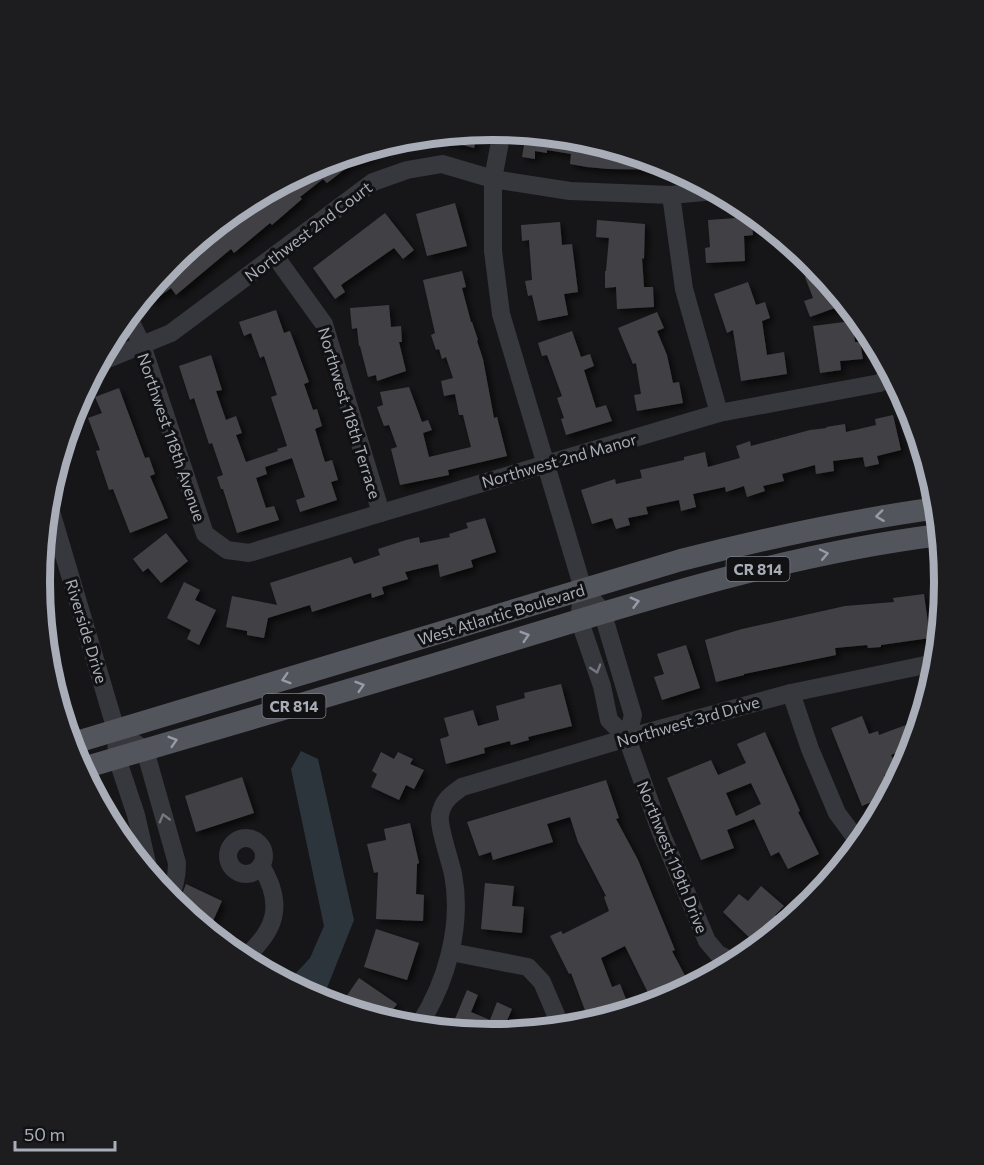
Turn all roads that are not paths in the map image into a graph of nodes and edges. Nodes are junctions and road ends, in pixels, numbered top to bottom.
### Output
1 (500, 140) edge
2 (493, 178) junction
3 (700, 192) edge
4 (671, 195) junction
5 (275, 256) junction
6 (132, 325) edge
7 (141, 345) junction
8 (111, 357) edge
9 (884, 379) edge
10 (719, 413) junction
11 (545, 464) junction
12 (928, 509) edge
13 (381, 513) junction
14 (54, 521) edge
15 (932, 536) edge
16 (226, 550) joint
17 (583, 589) junction
18 (602, 611) junction
19 (579, 619) junction
20 (927, 665) edge
21 (791, 693) junction
22 (116, 730) junction
23 (627, 738) junction
24 (79, 741) edge
25 (145, 750) junction
26 (117, 758) junction
27 (90, 766) edge
28 (854, 836) edge
29 (146, 858) edge
30 (177, 863) junction
31 (261, 866) dead end
32 (156, 870) edge
33 (173, 889) edge
34 (249, 952) edge
35 (451, 952) junction
36 (726, 958) edge
37 (422, 1019) edge
38 (558, 1020) edge

1 - 2 street, Northwest 119th Drive
2 - 4 street, Northwest 2nd Court
2 - 5 street, Northwest 2nd Court
2 - 11 street, Northwest 119th Drive
3 - 4 street, Northwest 2nd Court
4 - 10 street
5 - 7 street, Northwest 2nd Court
5 - 13 street, Northwest 118th Terrace
6 - 7 street, Northwest 118th Avenue
7 - 8 street, Northwest 2nd Court
7 - 16 street, Northwest 118th Avenue
9 - 10 street, Northwest 2nd Manor
10 - 11 street, Northwest 2nd Manor
11 - 13 street, Northwest 2nd Manor
11 - 17 street, Northwest 119th Drive
12 -> 17 main road, West Atlantic Boulevard / CR 814
13 - 16 street, Northwest 2nd Manor
14 - 22 street, Riverside Drive
18 -> 15 main road, West Atlantic Boulevard / CR 814
17 - 18 street, Northwest 119th Drive
17 - 19 street, Northwest 119th Drive
17 -> 22 main road, West Atlantic Boulevard / CR 814
18 - 19 main road, West Atlantic Boulevard / CR 814
18 - 23 street, Northwest 119th Drive
19 -> 23 street, Northwest 119th Drive
25 -> 19 main road, West Atlantic Boulevard / CR 814
20 - 21 street, Northwest 3rd Drive
21 - 23 street, Northwest 3rd Drive
21 - 28 street
22 - 24 main road, West Atlantic Boulevard / CR 814
22 - 25 street
22 - 26 street, Riverside Drive
23 - 35 street, Northwest 3rd Drive
23 - 36 street, Northwest 119th Drive
25 - 26 main road, West Atlantic Boulevard / CR 814
30 -> 25 street
26 - 27 main road, West Atlantic Boulevard / CR 814
26 - 29 street
30 - 32 street
30 - 33 street
31 - 34 street
35 - 37 street
35 - 38 street

